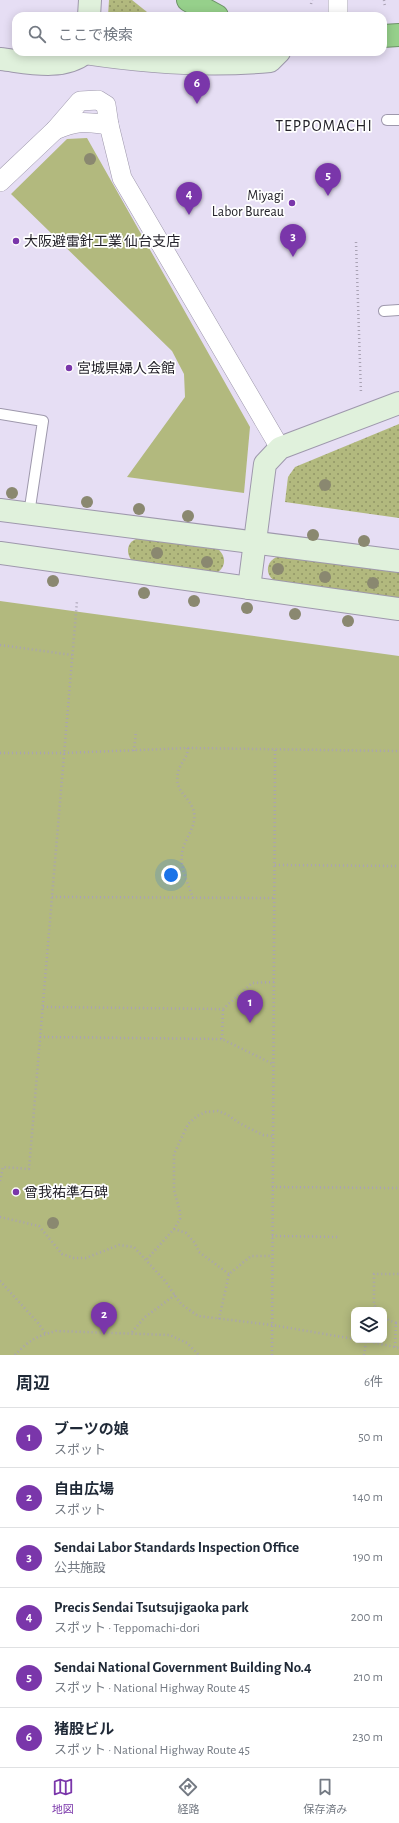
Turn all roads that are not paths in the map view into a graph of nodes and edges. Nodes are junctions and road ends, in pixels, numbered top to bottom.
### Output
1 (90, 0) edge
2 (188, 0) edge
3 (338, 0) edge
4 (89, 12) edge
5 (209, 12) edge
6 (338, 12) edge
7 (399, 35) edge
8 (387, 36) edge
9 (80, 56) edge
10 (106, 56) edge
11 (274, 56) edge
12 (0, 59) edge
13 (387, 120) dead end
14 (399, 120) edge
15 (0, 182) edge
16 (399, 310) edge
17 (384, 311) dead end
18 (399, 403) edge
19 (0, 414) edge
20 (280, 448) junction
21 (0, 510) edge
22 (29, 514) junction
23 (256, 543) junction
24 (0, 553) edge
25 (399, 562) edge
26 (249, 588) junction
27 (399, 609) edge

1 - 4 street
2 - 5 highway
3 - 6 street
7 - 8 highway
9 - 12 street
10 - 11 street
13 - 14 lane
15 - 20 street
16 - 17 lane
18 - 20 street
19 - 22 lane
20 - 23 street
21 - 22 street
22 - 23 street
23 - 25 street
23 - 26 street
24 - 26 street
26 - 27 street

